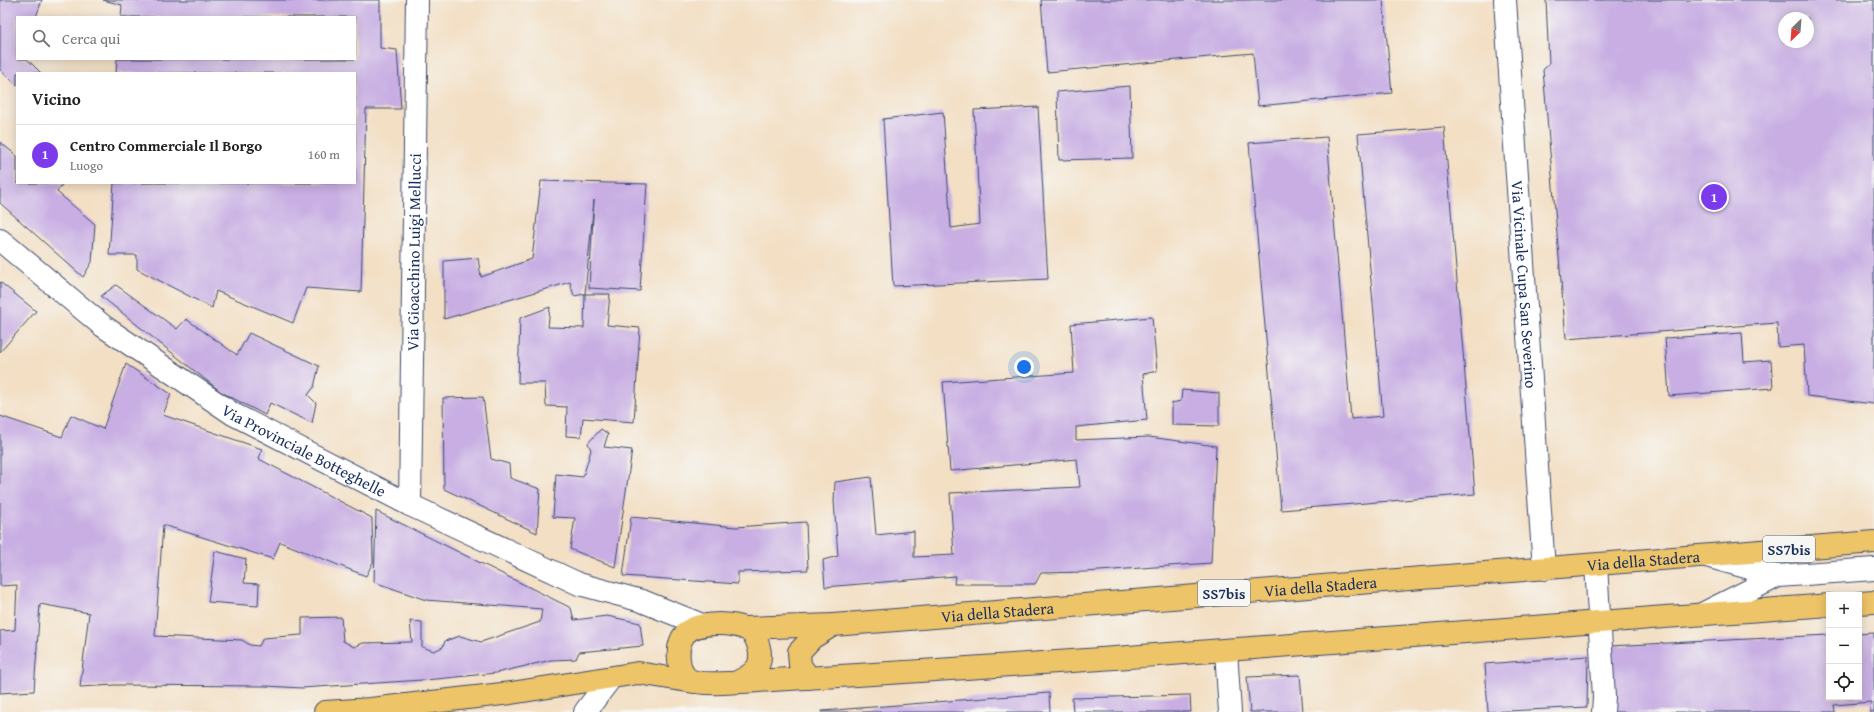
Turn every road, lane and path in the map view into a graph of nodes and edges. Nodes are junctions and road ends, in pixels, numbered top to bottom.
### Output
1 (417, 0) edge
2 (1505, 0) edge
3 (0, 240) edge
4 (410, 505) junction
5 (1874, 542) edge
6 (1704, 556) junction
7 (1596, 565) junction
8 (1544, 569) junction
9 (1874, 569) edge
10 (1778, 576) junction
11 (642, 601) junction
12 (1874, 602) edge
13 (1862, 603) edge
14 (1826, 605) edge
15 (1702, 614) junction
16 (1600, 621) junction
17 (702, 625) junction
18 (832, 625) junction
19 (744, 628) junction
20 (681, 643) junction
21 (1226, 651) junction
22 (641, 673) junction
23 (809, 678) junction
24 (610, 679) junction
25 (694, 682) junction
26 (737, 682) junction
27 (325, 712) edge
28 (585, 712) edge
29 (1230, 712) edge
30 (1603, 712) edge

1 - 4 street, Via Gioacchino Luigi Mellucci
2 - 8 street, Via Vicinale Cupa San Severino
3 - 4 street, Via Provinciale Botteghelle
4 - 11 street, Via Provinciale Botteghelle
5 - 6 main road, Via della Stadera / SS7bis
6 - 7 main road, Via della Stadera / SS7bis
6 - 10 street
7 - 8 main road, Via della Stadera / SS7bis
7 - 16 street
8 - 18 main road, Via della Stadera / SS7bis
9 - 10 street
10 - 15 street
11 - 17 street, Via Provinciale Botteghelle
11 - 20 street, Via Provinciale Botteghelle
12 - 13 main road
14 - 15 main road
15 - 16 main road
16 - 21 main road
16 - 30 street
17 - 19 main road
17 - 20 main road
18 - 19 main road, Via della Stadera / SS7bis
18 - 23 main road
19 - 26 main road
20 - 22 main road
20 - 25 main road
21 - 23 main road
21 - 29 street
22 - 24 main road
22 - 25 main road
23 - 26 main road
24 - 27 main road
24 - 28 street
25 - 26 main road

